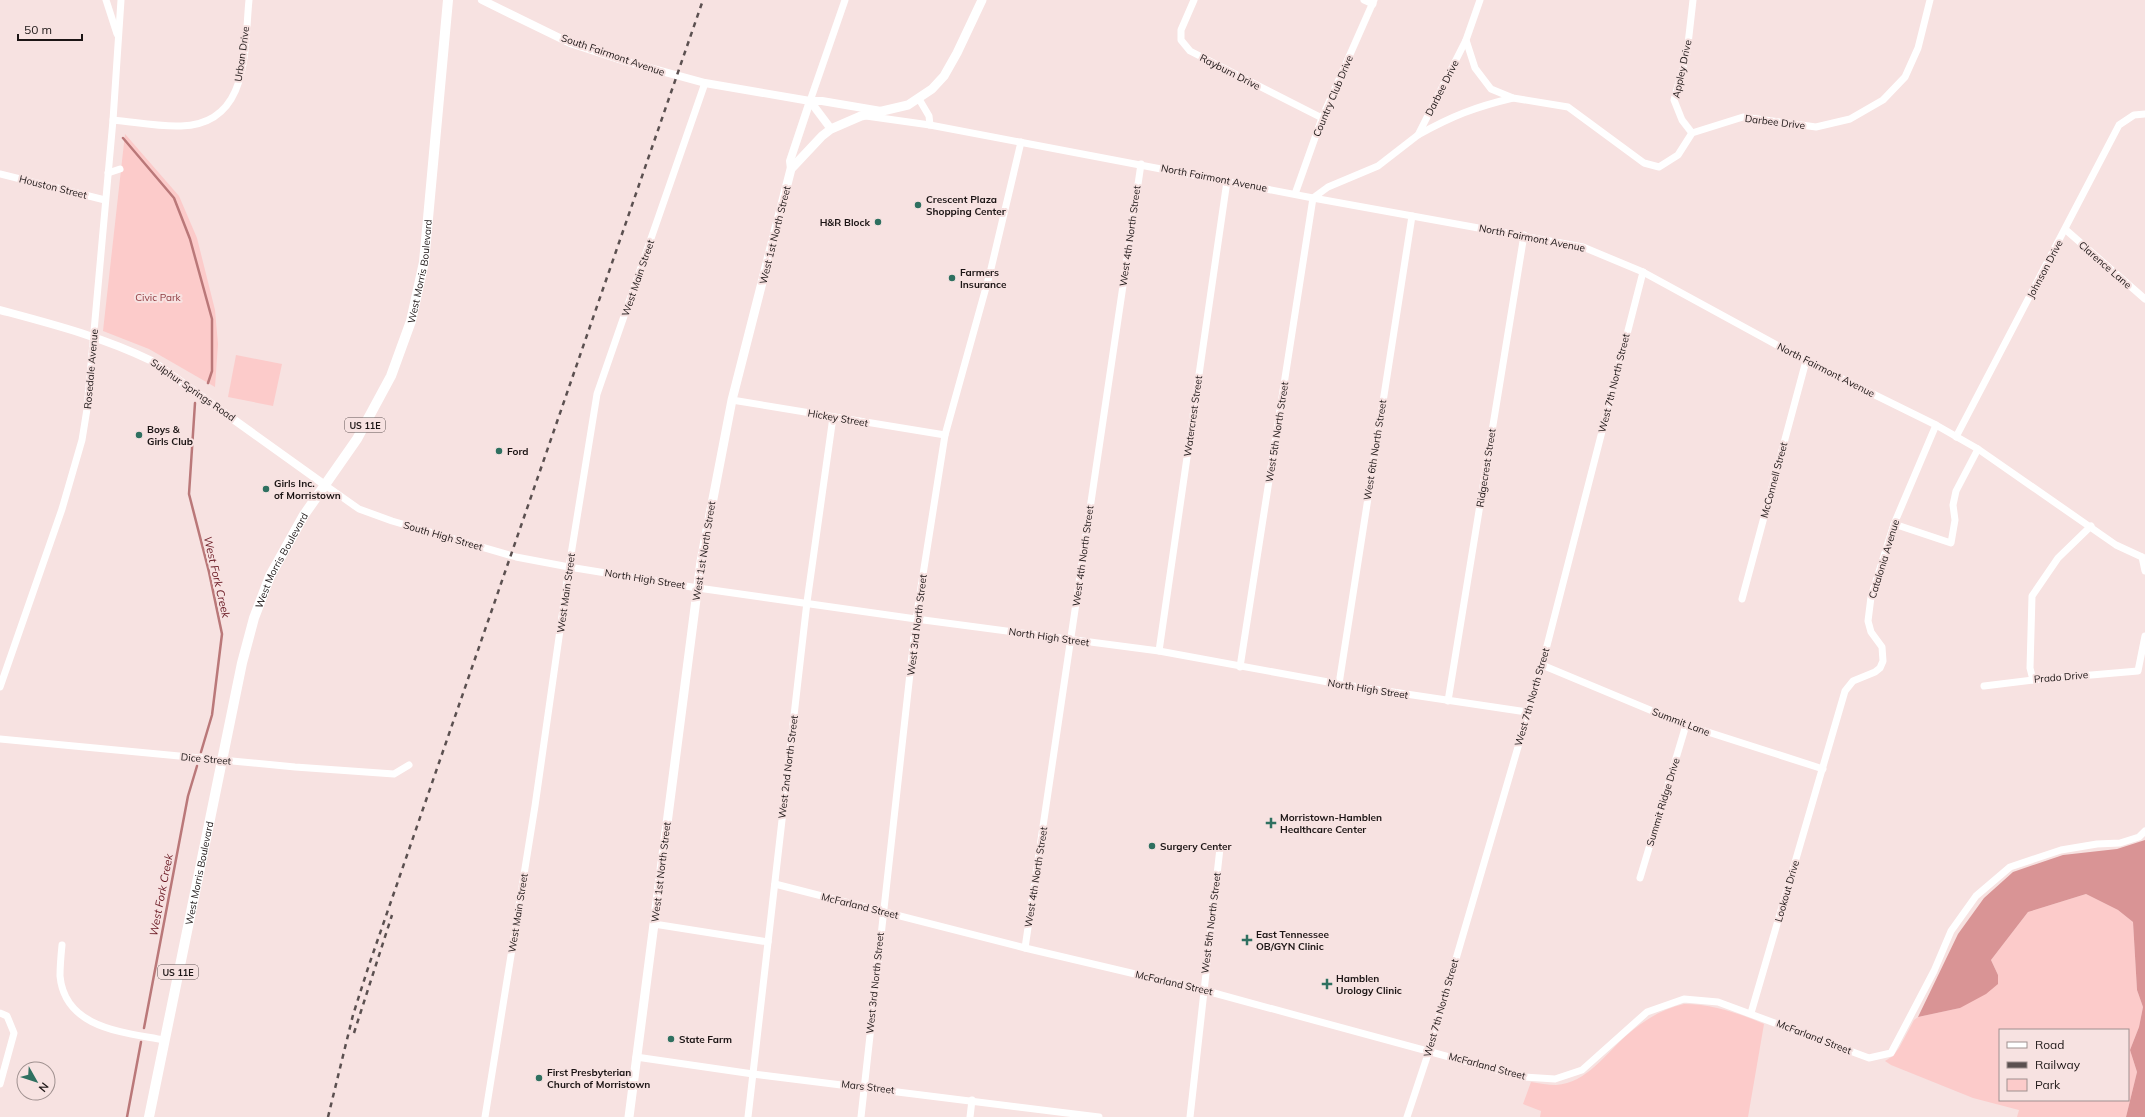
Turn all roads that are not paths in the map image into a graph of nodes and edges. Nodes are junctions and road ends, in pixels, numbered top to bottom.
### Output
1 (106, 0) edge
2 (121, 0) edge
3 (249, 0) edge
4 (448, 0) edge
5 (482, 0) edge
6 (845, 0) edge
7 (982, 0) edge
8 (1194, 0) edge
9 (1364, 0) edge
10 (1480, 0) edge
11 (1694, 0) edge
12 (1930, 0) edge
13 (1373, 2) edge
14 (118, 38) junction
15 (1466, 40) junction
16 (705, 83) junction
17 (919, 98) junction
18 (1513, 98) junction
19 (810, 101) junction
20 (884, 111) junction
21 (2145, 114) edge
22 (861, 116) junction
23 (1322, 118) junction
24 (113, 120) junction
25 (930, 125) junction
26 (831, 129) junction
27 (1692, 133) junction
28 (1418, 135) junction
29 (1020, 142) junction
30 (1141, 164) junction
31 (120, 169) dead end
32 (791, 169) junction
33 (108, 173) junction
34 (0, 174) edge
35 (1227, 181) junction
36 (1295, 194) junction
37 (1313, 198) junction
38 (105, 200) junction
39 (1412, 216) junction
40 (2066, 230) junction
41 (1524, 235) junction
42 (1643, 272) junction
43 (2145, 299) edge
44 (0, 310) edge
45 (94, 336) junction
46 (1806, 361) junction
47 (732, 400) junction
48 (833, 417) junction
49 (1936, 425) junction
50 (945, 435) junction
51 (1956, 437) junction
52 (1978, 450) junction
53 (325, 485) junction
54 (1894, 524) junction
55 (2091, 526) junction
56 (2144, 557) edge
57 (570, 567) junction
58 (2145, 570) edge
59 (698, 588) junction
60 (1742, 599) dead end
61 (807, 602) junction
62 (916, 619) junction
63 (2145, 636) edge
64 (1071, 640) junction
65 (1159, 651) junction
66 (1542, 665) junction
67 (1240, 666) junction
68 (2033, 680) junction
69 (1339, 684) junction
70 (1984, 686) dead end
71 (0, 687) edge
72 (1448, 701) junction
73 (1527, 712) junction
74 (1686, 725) junction
75 (0, 739) edge
76 (222, 760) junction
77 (409, 765) dead end
78 (1823, 769) junction
79 (2145, 831) edge
80 (1220, 848) dead end
81 (1640, 878) dead end
82 (775, 884) junction
83 (884, 911) junction
84 (654, 924) junction
85 (768, 942) junction
86 (62, 945) dead end
87 (1025, 948) junction
88 (1203, 990) junction
89 (0, 1013) edge
90 (1751, 1013) junction
91 (164, 1040) junction
92 (1429, 1051) junction
93 (636, 1057) junction
94 (753, 1074) junction
95 (0, 1084) edge
96 (864, 1086) junction
97 (972, 1100) junction
98 (1077, 1116) edge
99 (149, 1117) edge
100 (485, 1117) edge
101 (629, 1117) edge
102 (748, 1117) edge
103 (861, 1117) edge
104 (970, 1117) edge
105 (1099, 1117) edge
106 (1190, 1117) edge
107 (1407, 1117) edge

1 - 14 street
2 - 14 street, Rosedale Avenue
3 - 24 street, Urban Drive
4 - 53 main road, West Morris Boulevard / US 11E
5 - 16 street, South Fairmont Avenue
6 - 19 street, West 1st North Street
7 - 17 main road
8 - 23 street, Rayburn Drive
9 - 13 street
10 - 15 street, Darbee Drive
11 - 27 street, Appley Drive
12 - 27 street, Darbee Drive
13 - 23 street, Country Club Drive
14 - 24 street, Rosedale Avenue
15 - 18 street, Darbee Drive
15 - 28 street, Darbee Drive
16 - 19 street
16 - 57 street, West Main Street
17 - 20 main road
17 - 25 street
18 - 27 street, Darbee Drive
18 - 28 street, Darbee Drive
19 - 20 street
19 - 26 street
19 - 32 street, West 1st North Street
20 - 22 main road
21 - 40 street, Johnson Drive
22 - 25 street, North Fairmont Avenue
22 - 26 main road
23 - 36 street, Country Club Drive
24 - 33 street, Rosedale Avenue
25 - 29 street, North Fairmont Avenue
26 - 32 main road
28 - 37 street, Darbee Drive
29 - 30 street, North Fairmont Avenue
29 - 50 street, West 3rd North Street
30 - 35 street, North Fairmont Avenue
30 - 64 street, West 4th North Street
31 - 33 street
32 - 47 main road, West 1st North Street
33 - 38 street, Rosedale Avenue
34 - 38 street, Houston Street
35 - 36 street, North Fairmont Avenue
35 - 65 street, Watercrest Street
36 - 37 street, North Fairmont Avenue
37 - 39 street, North Fairmont Avenue
37 - 67 street, West 5th North Street
38 - 45 street, Rosedale Avenue
39 - 41 street, North Fairmont Avenue
39 - 69 street, West 6th North Street
40 - 43 street, Clarence Lane
40 - 51 street, Johnson Drive
41 - 42 street, North Fairmont Avenue
41 - 72 street, Ridgecrest Street
42 - 46 street, North Fairmont Avenue
42 - 66 street, West 7th North Street
44 - 45 street, Sulphur Springs Road
45 - 53 street, Sulphur Springs Road
45 - 71 street, Rosedale Avenue
46 - 49 street, North Fairmont Avenue
46 - 60 street, McConnell Street
47 - 48 street, Hickey Street
47 - 59 main road, West 1st North Street
48 - 50 street, Hickey Street
48 - 61 street, West 2nd North Street
49 - 51 street, North Fairmont Avenue
49 - 54 street, Catalonia Avenue
50 - 62 street, West 3rd North Street
51 - 52 street, North Fairmont Avenue
52 - 54 street
52 - 55 street, North Fairmont Avenue
53 - 57 street, South High Street
53 - 76 main road, West Morris Boulevard / US 11E
54 - 78 street, Catalonia Avenue
55 - 56 street, North Fairmont Avenue
55 - 68 street
56 - 58 street, North Fairmont Avenue
57 - 59 street, North High Street
57 - 100 street, West Main Street
59 - 61 street, North High Street
59 - 84 main road, West 1st North Street
61 - 62 street, North High Street
61 - 82 street, West 2nd North Street
62 - 64 street, North High Street
62 - 83 street, West 3rd North Street
63 - 68 street, Prado Drive
64 - 65 street, North High Street
64 - 87 street, West 4th North Street
65 - 67 street, North High Street
66 - 73 street, West 7th North Street
66 - 74 street, Summit Lane
67 - 69 street, North High Street
68 - 70 street, Prado Drive
69 - 72 street, North High Street
72 - 73 street, North High Street
73 - 92 street, West 7th North Street
74 - 78 street, Summit Lane
74 - 81 street, Summit Ridge Drive
75 - 76 street, Dice Street
76 - 77 street, Dice Street
76 - 91 main road, West Morris Boulevard / US 11E
78 - 90 street, Lookout Drive
79 - 90 street, McFarland Street
80 - 88 street, West 5th North Street
82 - 83 street, McFarland Street
82 - 85 street, West 2nd North Street
83 - 87 street, McFarland Street
83 - 96 street, West 3rd North Street
84 - 85 street
84 - 93 main road, West 1st North Street
85 - 94 street, West 2nd North Street
86 - 91 street
87 - 88 street, McFarland Street
88 - 92 street, McFarland Street
88 - 106 street, West 5th North Street
89 - 95 street
90 - 92 street, McFarland Street
91 - 99 main road, West Morris Boulevard / US 11E
92 - 107 street, West 7th North Street
93 - 94 street, Mars Street
93 - 101 main road, West 1st North Street
94 - 96 street, Mars Street
94 - 102 street, West 2nd North Street
96 - 97 street, Mars Street
96 - 103 street, West 3rd North Street
97 - 98 street, Mars Street
97 - 104 street
98 - 105 street, Mars Street

